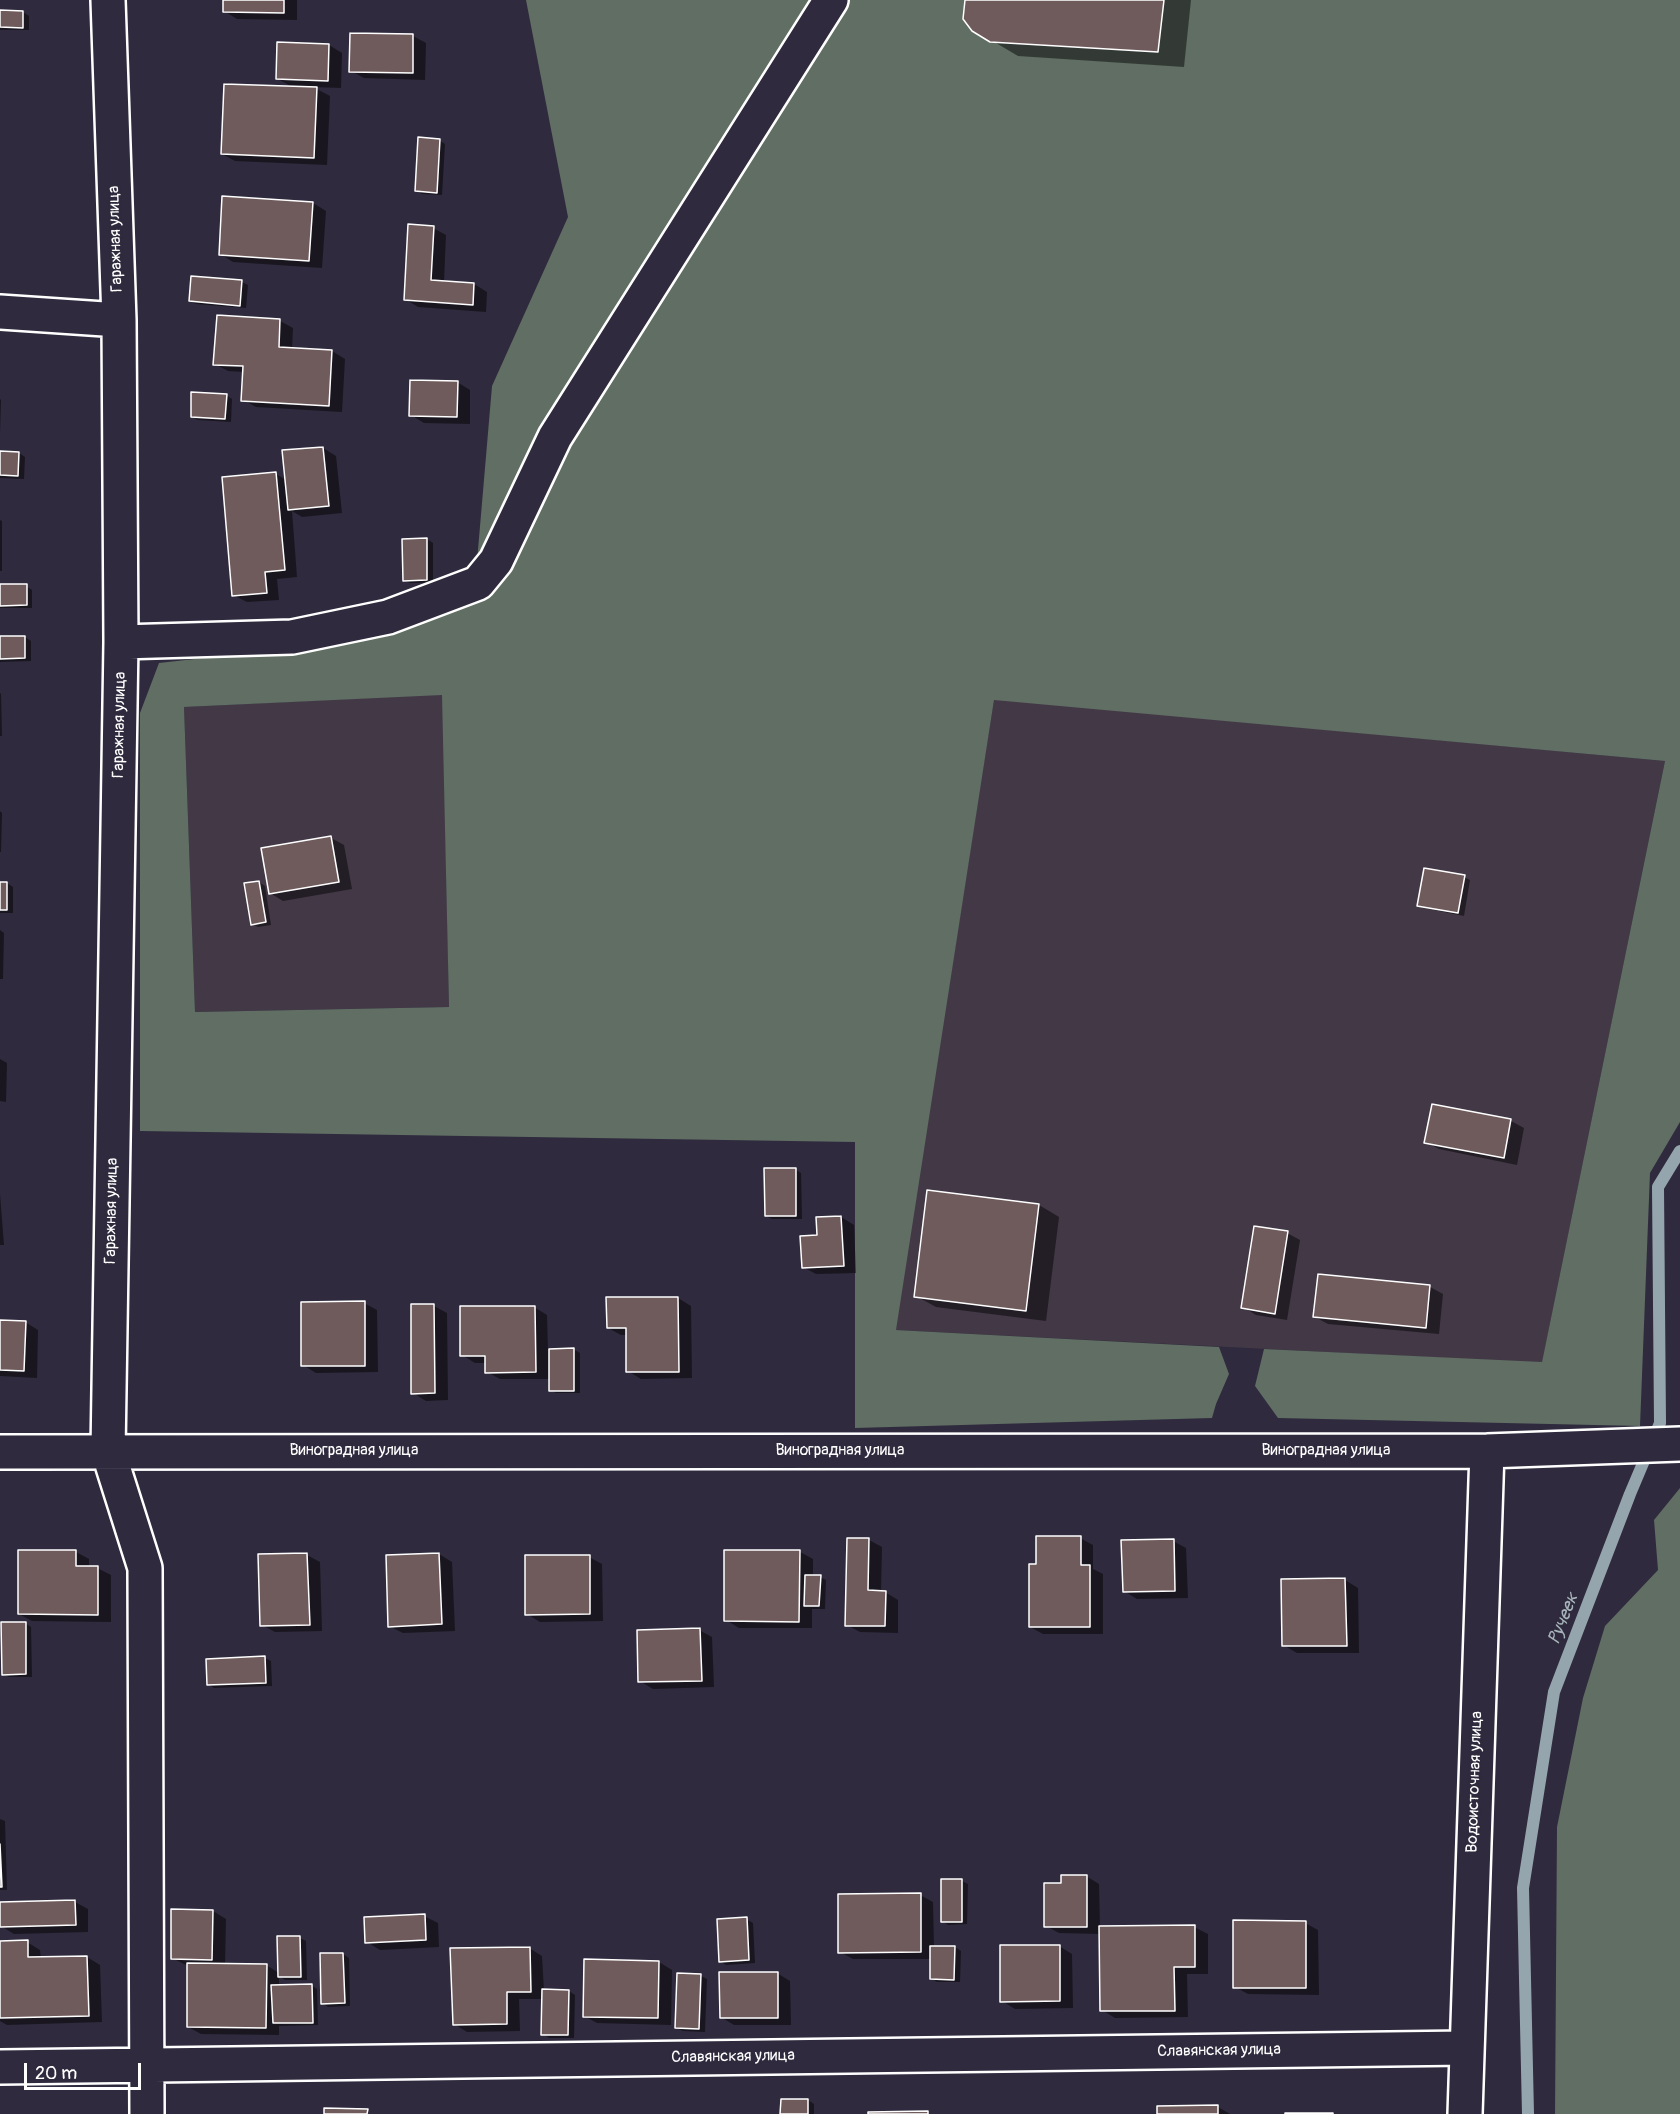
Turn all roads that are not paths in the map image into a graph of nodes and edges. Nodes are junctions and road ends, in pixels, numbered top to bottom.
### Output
1 (108, 0) edge
2 (831, 0) edge
3 (0, 312) edge
4 (119, 320) junction
5 (121, 642) junction
6 (1680, 1444) edge
7 (108, 1451) junction
8 (1487, 1451) junction
9 (0, 1452) edge
10 (1466, 2048) junction
11 (146, 2065) junction
12 (0, 2067) edge
13 (147, 2114) edge
14 (1465, 2114) edge

1 - 4 street, Гаражная улица
2 - 5 street
3 - 4 street
4 - 5 street, Гаражная улица
5 - 7 street, Гаражная улица
6 - 8 street, Виноградная улица
7 - 8 street, Виноградная улица
7 - 9 street, Виноградная улица
7 - 11 street, Гаражная улица
8 - 10 street, Водоисточная улица
10 - 11 street, Славянская улица
10 - 14 street, Водоисточная улица
11 - 12 street, Славянская улица
11 - 13 street, Гаражная улица

